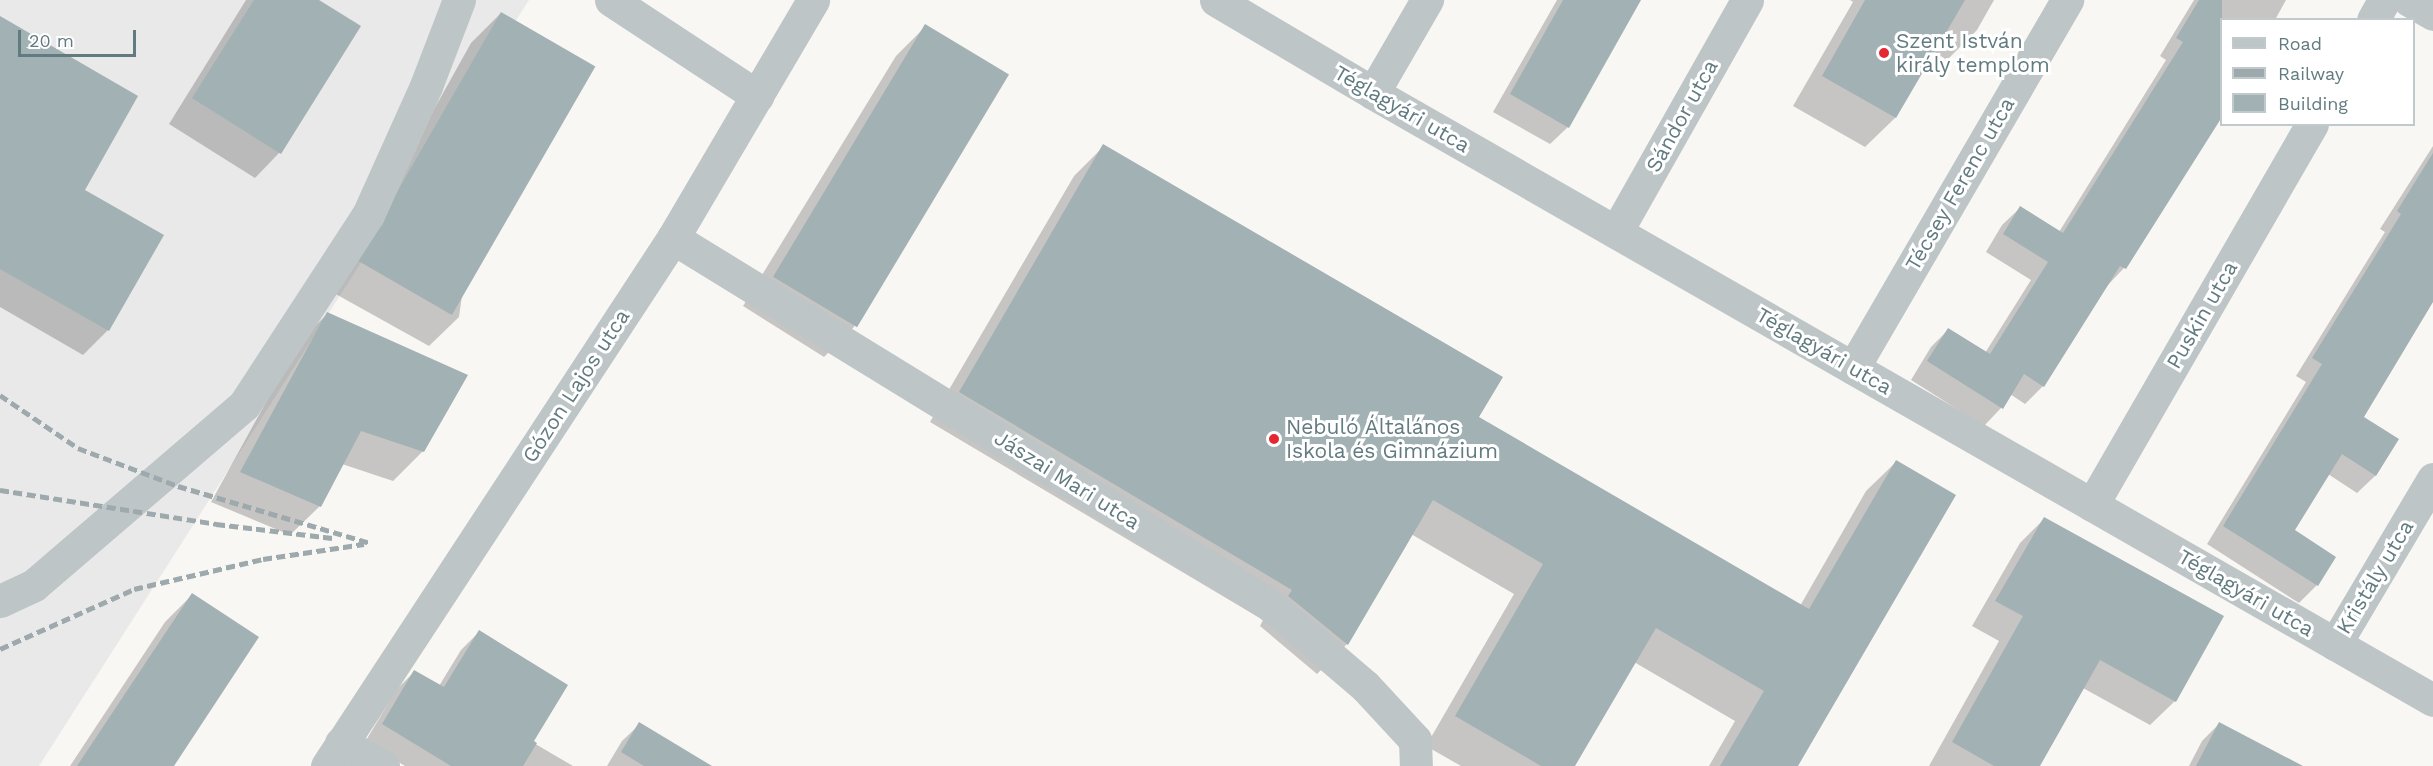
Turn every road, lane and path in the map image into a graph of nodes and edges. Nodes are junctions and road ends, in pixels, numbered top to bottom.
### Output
1 (459, 0) edge
2 (611, 0) edge
3 (813, 0) edge
4 (1216, 0) edge
5 (1426, 0) edge
6 (1747, 0) edge
7 (2067, 0) edge
8 (2384, 0) edge
9 (2409, 0) edge
10 (2433, 14) edge
11 (2374, 18) edge
12 (1373, 93) junction
13 (757, 96) junction
14 (2311, 126) edge
15 (1616, 232) junction
16 (673, 238) junction
17 (1853, 368) junction
18 (2433, 479) edge
19 (2092, 505) junction
20 (0, 602) edge
21 (2336, 644) junction
22 (2433, 700) edge
23 (334, 755) edge
24 (383, 766) edge
25 (1416, 766) edge

1 - 20 street
2 - 13 street
3 - 13 street, Gózon Lajos utca
4 - 12 street, Téglagyári utca
5 - 12 street
6 - 15 street, Sándor utca
7 - 17 street, Técsey Ferenc utca
8 - 11 street
9 - 10 street
12 - 15 street, Téglagyári utca
13 - 16 street, Gózon Lajos utca
14 - 19 street, Puskin utca
15 - 17 street, Téglagyári utca
16 - 23 street, Gózon Lajos utca
16 - 25 street, Jászai Mari utca
17 - 19 street, Téglagyári utca
18 - 21 street, Kristály utca
19 - 21 street, Téglagyári utca
21 - 22 street, Téglagyári utca
23 - 24 street

